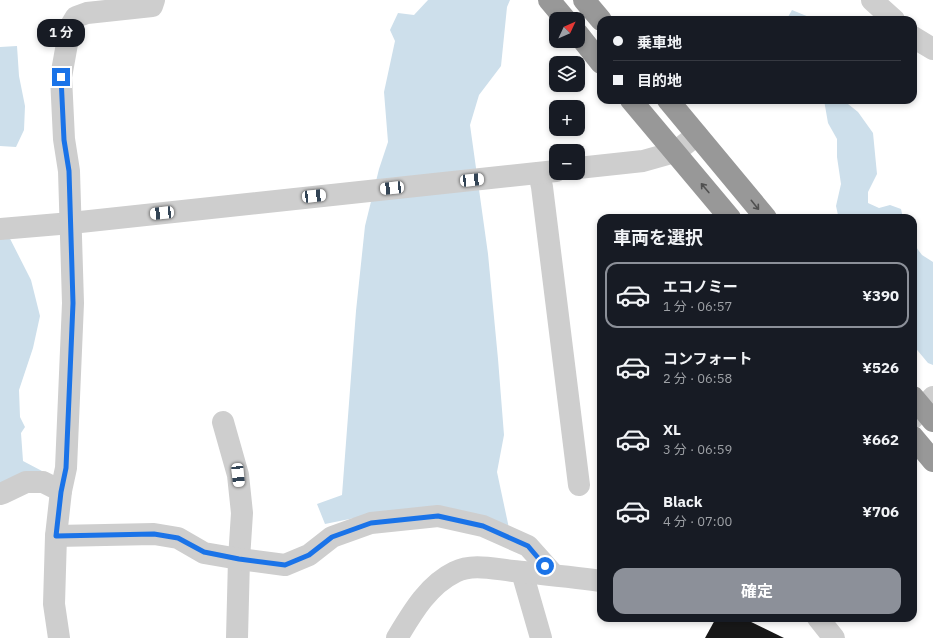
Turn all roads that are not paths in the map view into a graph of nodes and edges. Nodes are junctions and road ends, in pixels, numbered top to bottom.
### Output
1 (154, 0) edge
2 (549, 0) edge
3 (584, 0) edge
4 (872, 0) edge
5 (559, 12) edge
6 (598, 16) edge
7 (890, 16) edge
8 (917, 39) edge
9 (585, 43) edge
10 (933, 49) edge
11 (597, 57) edge
12 (634, 104) edge
13 (671, 104) edge
14 (697, 135) junction
15 (675, 152) junction
16 (585, 167) edge
17 (548, 172) edge
18 (727, 214) edge
19 (763, 214) edge
20 (71, 223) junction
21 (0, 230) edge
22 (223, 422) dead end
23 (917, 442) edge
24 (933, 461) edge
25 (579, 485) dead end
26 (61, 492) junction
27 (0, 494) edge
28 (56, 536) junction
29 (239, 559) junction
30 (522, 572) junction
31 (554, 575) junction
32 (597, 581) edge
33 (821, 622) edge
34 (59, 638) edge
35 (237, 638) edge
36 (397, 638) edge
37 (541, 638) edge
38 (834, 638) edge

1 - 20 street
2 - 5 highway
3 - 6 highway
4 - 7 street
8 - 10 street
9 - 11 highway
12 - 15 highway
13 - 14 highway
14 - 15 street
14 -> 19 highway
15 - 16 street
18 -> 15 highway
17 - 20 street
17 - 25 street
20 - 21 street
20 - 26 street
22 - 29 street
23 - 24 highway
26 - 27 street
26 - 28 street
28 - 29 street
28 - 34 street
29 - 31 street
29 - 35 street
30 - 31 street
30 - 36 street
30 - 37 street
31 - 32 street
33 - 38 street

